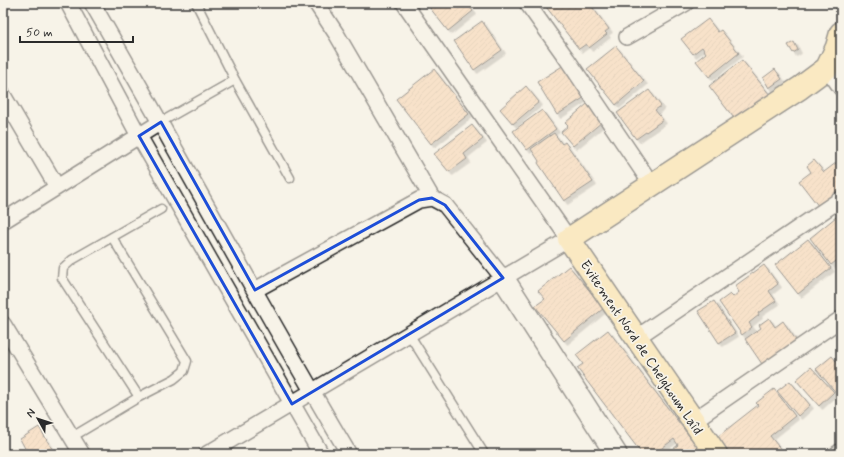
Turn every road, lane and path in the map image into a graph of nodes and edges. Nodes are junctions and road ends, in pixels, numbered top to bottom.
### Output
1 (68, 3) edge
2 (92, 3) edge
3 (196, 3) edge
4 (316, 3) edge
5 (404, 3) edge
6 (527, 3) edge
7 (686, 3) edge
8 (841, 33) edge
9 (627, 37) dead end
10 (827, 68) junction
11 (235, 80) junction
12 (841, 88) edge
13 (3, 95) edge
14 (161, 122) junction
15 (139, 136) junction
16 (290, 178) dead end
17 (652, 185) junction
18 (57, 186) junction
19 (432, 198) junction
20 (841, 199) edge
21 (161, 209) dead end
22 (3, 221) edge
23 (112, 237) junction
24 (569, 239) junction
25 (503, 278) junction
26 (255, 290) junction
27 (841, 319) edge
28 (3, 324) edge
29 (409, 334) junction
30 (636, 338) junction
31 (312, 392) junction
32 (138, 397) junction
33 (292, 404) junction
34 (694, 421) junction
35 (72, 437) junction
36 (841, 451) edge
37 (482, 452) dead end
38 (82, 454) edge
39 (207, 454) edge
40 (321, 454) edge
41 (349, 454) edge
42 (616, 454) edge
43 (716, 454) edge
44 (836, 454) edge

1 - 15 street
2 - 14 street
3 - 11 lane
4 - 19 street
5 - 24 street
6 - 17 street
7 - 9 street
8 - 10 main road
10 - 12 street
10 - 17 main road
11 - 14 lane
11 - 16 lane
13 - 18 street
14 - 15 street
14 - 26 street
15 - 18 street
15 - 33 street
17 - 24 main road
18 - 22 street
19 - 25 street
19 - 26 street
20 - 30 street
21 - 23 lane
23 - 32 lane
23 - 32 lane
24 - 25 street
24 - 30 main road, Evitement Nord de Chelghoum Laîd
25 - 29 street
25 - 42 street
26 - 31 street
27 - 34 street
28 - 35 street
29 - 31 street
29 - 37 lane
30 - 34 main road, Evitement Nord de Chelghoum Laîd
31 - 33 street
31 - 41 street
32 - 35 lane
33 - 39 street
33 - 40 street
34 - 43 main road, Evitement Nord de Chelghoum Laîd
35 - 38 street
36 - 44 street

